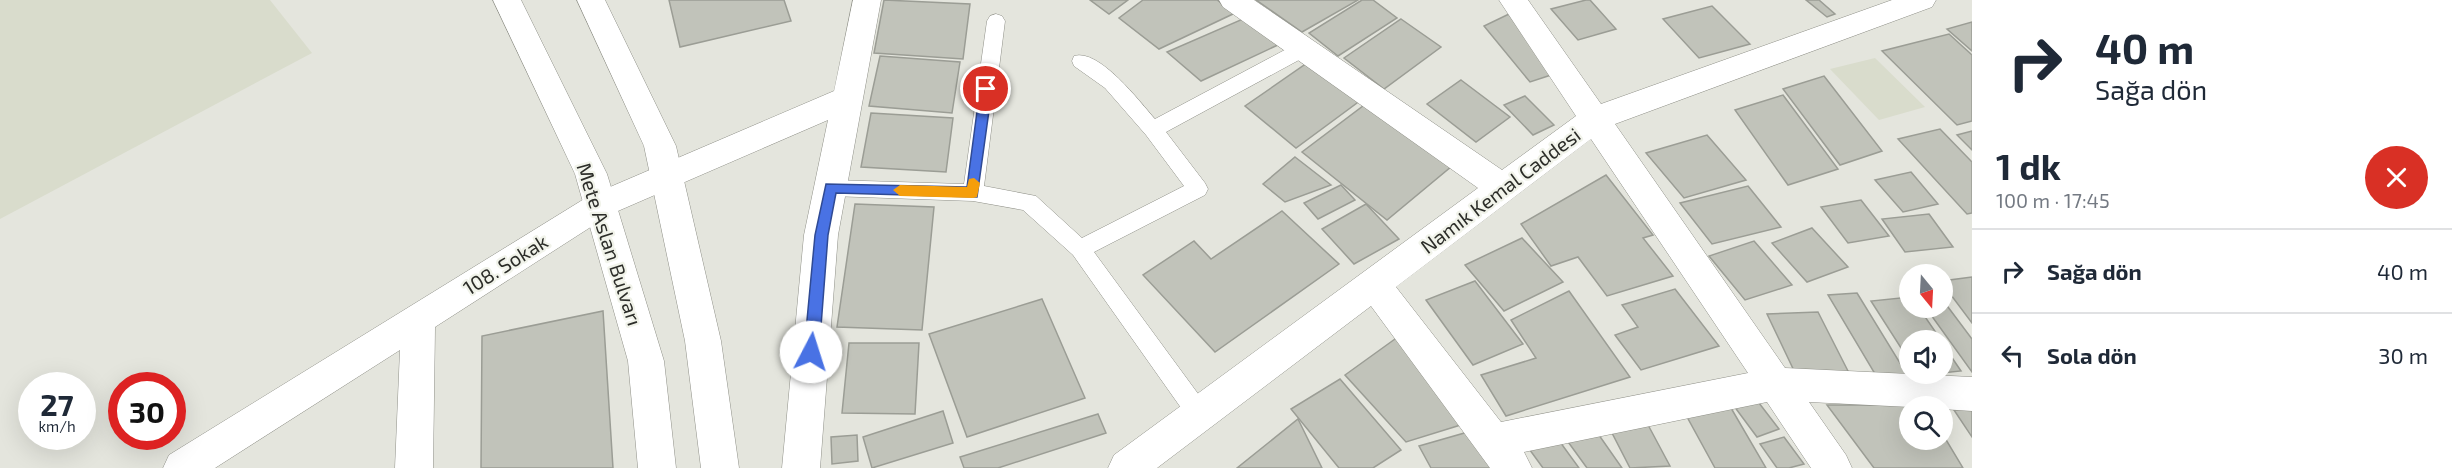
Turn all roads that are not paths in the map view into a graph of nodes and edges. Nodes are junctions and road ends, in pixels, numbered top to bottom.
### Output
1 (507, 0) edge
2 (591, 0) edge
3 (867, 0) edge
4 (1233, 0) edge
5 (1513, 0) edge
6 (1922, 0) edge
7 (996, 21) dead end
8 (1303, 49) junction
9 (1081, 61) dead end
10 (848, 98) junction
11 (1595, 119) junction
12 (1153, 130) junction
13 (667, 174) junction
14 (831, 188) junction
15 (1503, 188) junction
16 (973, 193) junction
17 (600, 205) junction
18 (1080, 249) junction
19 (1374, 284) junction
20 (418, 320) junction
21 (1776, 384) junction
22 (1972, 394) edge
23 (1199, 414) junction
24 (1503, 455) edge
25 (182, 468) edge
26 (414, 468) edge
27 (657, 468) edge
28 (720, 468) edge
29 (801, 468) edge
30 (1127, 468) edge
31 (1833, 468) edge

1 - 17 street, Mete Aslan Bulvarı
2 - 13 street
3 - 10 street
4 - 8 street
5 - 11 street
6 - 11 street, Namık Kemal Caddesi
7 - 16 lane
8 - 12 lane
8 - 15 street
9 - 12 lane
10 - 13 street, 108. Sokak
10 - 14 street
11 - 15 street, Namık Kemal Caddesi
11 - 21 street
12 - 18 lane
13 - 17 street, 108. Sokak
13 - 28 street
14 - 16 lane
14 - 29 street
15 - 19 street, Namık Kemal Caddesi
16 - 18 lane
17 - 20 street, 108. Sokak
17 - 27 street, Mete Aslan Bulvarı
18 - 23 lane
19 - 23 street, Namık Kemal Caddesi
19 - 24 street
20 - 25 street, 108. Sokak
20 - 26 street
21 - 22 street
21 - 24 street
21 - 31 street
23 - 30 street, Namık Kemal Caddesi

